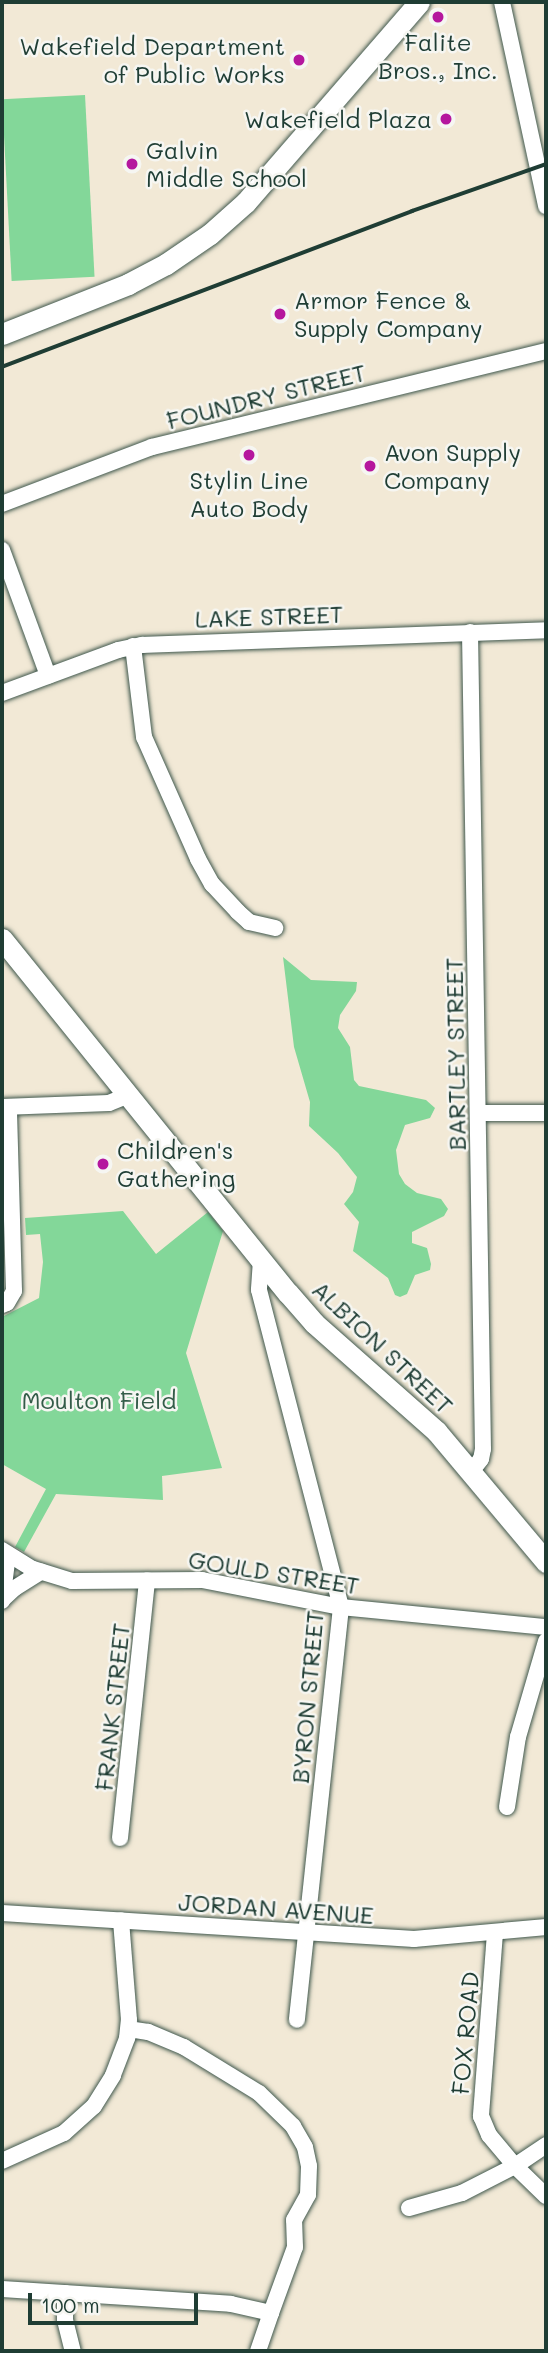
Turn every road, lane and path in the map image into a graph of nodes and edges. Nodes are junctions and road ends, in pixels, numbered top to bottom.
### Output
1 (419, 2) edge
2 (502, 2) edge
3 (546, 206) edge
4 (2, 334) edge
5 (546, 351) edge
6 (2, 504) edge
7 (2, 550) edge
8 (546, 630) edge
9 (470, 632) junction
10 (133, 646) junction
11 (48, 676) junction
12 (2, 693) edge
13 (275, 928) dead end
14 (2, 939) edge
15 (129, 1095) junction
16 (5, 1107) edge
17 (479, 1113) junction
18 (546, 1113) edge
19 (261, 1261) junction
20 (2, 1305) edge
21 (471, 1472) junction
22 (5, 1552) edge
23 (546, 1562) edge
24 (41, 1572) junction
25 (147, 1580) junction
26 (2, 1601) edge
27 (341, 1607) junction
28 (546, 1627) edge
29 (546, 1641) edge
30 (507, 1807) dead end
31 (120, 1838) dead end
32 (2, 1913) edge
33 (121, 1920) junction
34 (546, 1927) edge
35 (306, 1933) junction
36 (495, 1933) junction
37 (297, 2020) dead end
38 (129, 2029) junction
39 (546, 2145) edge
40 (2, 2161) edge
41 (515, 2166) junction
42 (546, 2196) edge
43 (409, 2208) dead end
44 (2, 2289) edge
45 (65, 2294) junction
46 (271, 2313) junction
47 (73, 2351) edge
48 (258, 2351) edge

1 - 4 main road
2 - 3 street
5 - 6 street, FOUNDRY STREET
7 - 11 street
8 - 9 street, LAKE STREET
9 - 10 street, LAKE STREET
9 - 17 street, BARTLEY STREET
10 - 11 street, LAKE STREET
10 - 13 street
11 - 12 street, LAKE STREET
14 - 15 main road, ALBION STREET
15 - 16 street
15 - 19 main road, ALBION STREET
16 - 20 street
17 - 18 street
17 - 21 street, BARTLEY STREET
19 - 21 main road, ALBION STREET
19 - 27 street, BYRON STREET
21 - 23 main road, ALBION STREET
22 - 24 street, GOULD STREET
22 - 26 street
24 - 25 street, GOULD STREET
24 - 26 street
25 - 27 street, GOULD STREET
25 - 31 street, FRANK STREET
27 - 28 street, GOULD STREET
27 - 35 street, BYRON STREET
29 - 30 street
32 - 33 street, JORDAN AVENUE
33 - 35 street, JORDAN AVENUE
33 - 38 street
34 - 36 street, JORDAN AVENUE
35 - 36 street, JORDAN AVENUE
35 - 37 street, BYRON STREET
36 - 41 street, FOX ROAD
38 - 40 street
38 - 46 street
39 - 41 street
41 - 42 street, FOX ROAD
41 - 43 street
44 - 45 street
45 - 46 street
45 - 47 street
46 - 48 street

